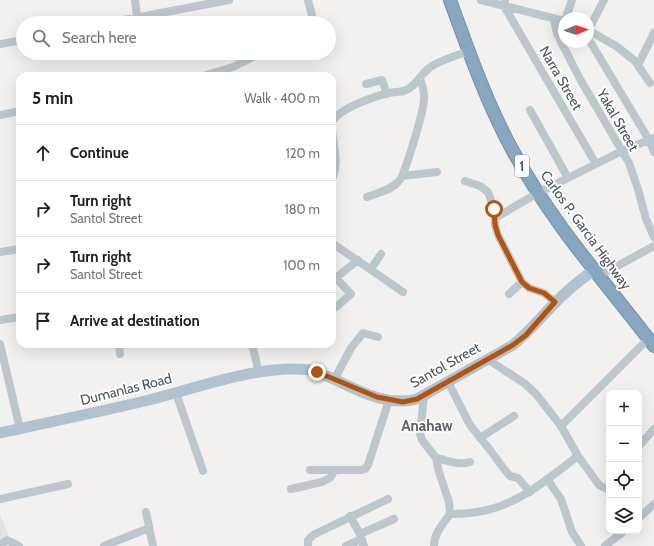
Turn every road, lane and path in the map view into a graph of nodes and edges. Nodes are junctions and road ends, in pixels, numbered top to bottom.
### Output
1 (135, 0) edge
2 (229, 0) edge
3 (308, 0) edge
4 (442, 0) edge
5 (450, 0) edge
6 (458, 0) edge
7 (481, 0) edge
8 (572, 0) edge
9 (604, 0) edge
10 (504, 3) edge
11 (568, 12) edge
12 (137, 16) edge
13 (142, 16) edge
14 (312, 16) edge
15 (554, 19) junction
16 (558, 20) edge
17 (594, 20) edge
18 (654, 33) edge
19 (594, 35) edge
20 (464, 38) junction
21 (16, 41) edge
22 (594, 42) edge
23 (0, 44) edge
24 (469, 51) junction
25 (247, 60) edge
26 (638, 65) junction
27 (216, 72) edge
28 (420, 79) junction
29 (650, 83) dead end
30 (366, 84) dead end
31 (387, 94) junction
32 (530, 110) dead end
33 (16, 112) edge
34 (0, 115) edge
35 (336, 116) edge
36 (652, 139) edge
37 (622, 151) junction
38 (654, 152) edge
39 (596, 164) junction
40 (437, 172) dead end
41 (402, 176) junction
42 (568, 178) junction
43 (465, 181) dead end
44 (538, 193) junction
45 (368, 197) dead end
46 (495, 218) junction
47 (654, 236) edge
48 (336, 246) edge
49 (654, 246) edge
50 (16, 250) edge
51 (0, 252) edge
52 (381, 254) dead end
53 (358, 260) junction
54 (371, 269) junction
55 (597, 273) junction
56 (336, 277) edge
57 (336, 281) edge
58 (522, 282) junction
59 (403, 292) dead end
60 (509, 294) dead end
61 (555, 302) junction
62 (336, 307) dead end
63 (16, 318) edge
64 (0, 320) edge
65 (378, 337) dead end
66 (652, 342) edge
67 (0, 344) edge
68 (119, 348) edge
69 (253, 348) edge
70 (120, 354) dead end
71 (487, 359) junction
72 (259, 373) junction
73 (334, 380) junction
74 (448, 382) junction
75 (176, 393) junction
76 (424, 396) junction
77 (389, 400) junction
78 (514, 416) dead end
79 (561, 426) junction
80 (20, 429) junction
81 (654, 429) edge
82 (0, 433) edge
83 (480, 438) junction
84 (642, 443) edge
85 (578, 456) junction
86 (436, 458) junction
87 (470, 462) dead end
88 (310, 470) dead end
89 (335, 470) junction
90 (203, 471) dead end
91 (547, 479) junction
92 (68, 484) dead end
93 (606, 488) edge
94 (291, 489) dead end
95 (530, 492) junction
96 (0, 499) edge
97 (388, 499) dead end
98 (654, 504) edge
99 (146, 512) dead end
100 (450, 514) junction
101 (642, 515) edge
102 (350, 516) junction
103 (394, 518) dead end
104 (149, 528) junction
105 (620, 534) edge
106 (362, 540) edge
107 (0, 545) edge
108 (19, 546) edge
109 (104, 546) edge
110 (153, 546) edge
111 (308, 546) edge
112 (346, 546) edge
113 (434, 546) edge
114 (581, 546) edge
115 (605, 546) edge

1 - 12 street
2 - 13 street
3 - 14 street
4 - 20 highway, Carlos P. Garcia Highway / 1
5 - 20 highway, Carlos P. Garcia Highway / 1
6 - 20 highway, Carlos P. Garcia Highway / 1
7 - 10 street
8 - 11 street
9 - 17 street
10 - 15 street
10 - 39 street, Narra Street
15 - 16 street
15 - 37 street, Yakal Street
18 - 26 street
19 - 26 street
20 - 24 highway, Carlos P. Garcia Highway / 1
21 - 23 street
22 - 36 street
24 - 28 street
24 - 44 highway, Carlos P. Garcia Highway / 1
25 - 27 street
26 - 29 street
28 - 31 street
28 - 41 street
30 - 31 street
31 - 35 street
32 - 42 street
33 - 34 street
36 - 37 street
36 - 38 street
37 - 39 street
37 - 47 street, Yakal Street
39 - 42 street
40 - 41 street
41 - 45 street
42 - 44 street
43 - 46 street
44 - 46 street
44 - 55 highway, Carlos P. Garcia Highway / 1
46 - 58 street
48 - 53 street
49 - 55 street
50 - 51 street
52 - 54 street
53 - 54 street
53 - 56 street
54 - 59 street
55 - 61 main road, Santol Street
55 - 66 highway, Carlos P. Garcia Highway / 1
57 - 62 street
58 - 60 street
58 - 61 street
61 - 71 main road, Santol Street
63 - 64 street
65 - 73 street
66 - 79 street
67 - 80 street
68 - 70 street
69 - 72 street
71 - 74 main road, Santol Street
71 - 79 street
72 - 73 main road, Santol Street
72 - 75 main road, Dumanlas Road
73 - 77 main road, Santol Street
74 - 76 main road, Santol Street
74 - 83 street
75 - 80 main road, Dumanlas Road
75 - 90 street
76 - 77 main road, Santol Street
76 - 86 street
77 - 89 street
78 - 83 street
79 - 85 street
80 - 82 main road, Dumanlas Road
81 - 84 street
83 - 95 street
85 - 91 street
85 - 93 street
86 - 87 street
86 - 100 street
88 - 89 street
89 - 94 street
91 - 95 street
91 - 114 street
92 - 96 street
95 - 100 street
97 - 102 street
98 - 101 street
99 - 104 street
100 - 113 street
102 - 106 street
102 - 111 street
103 - 106 street
104 - 109 street
104 - 110 street
105 - 115 street
106 - 112 street
107 - 108 street

